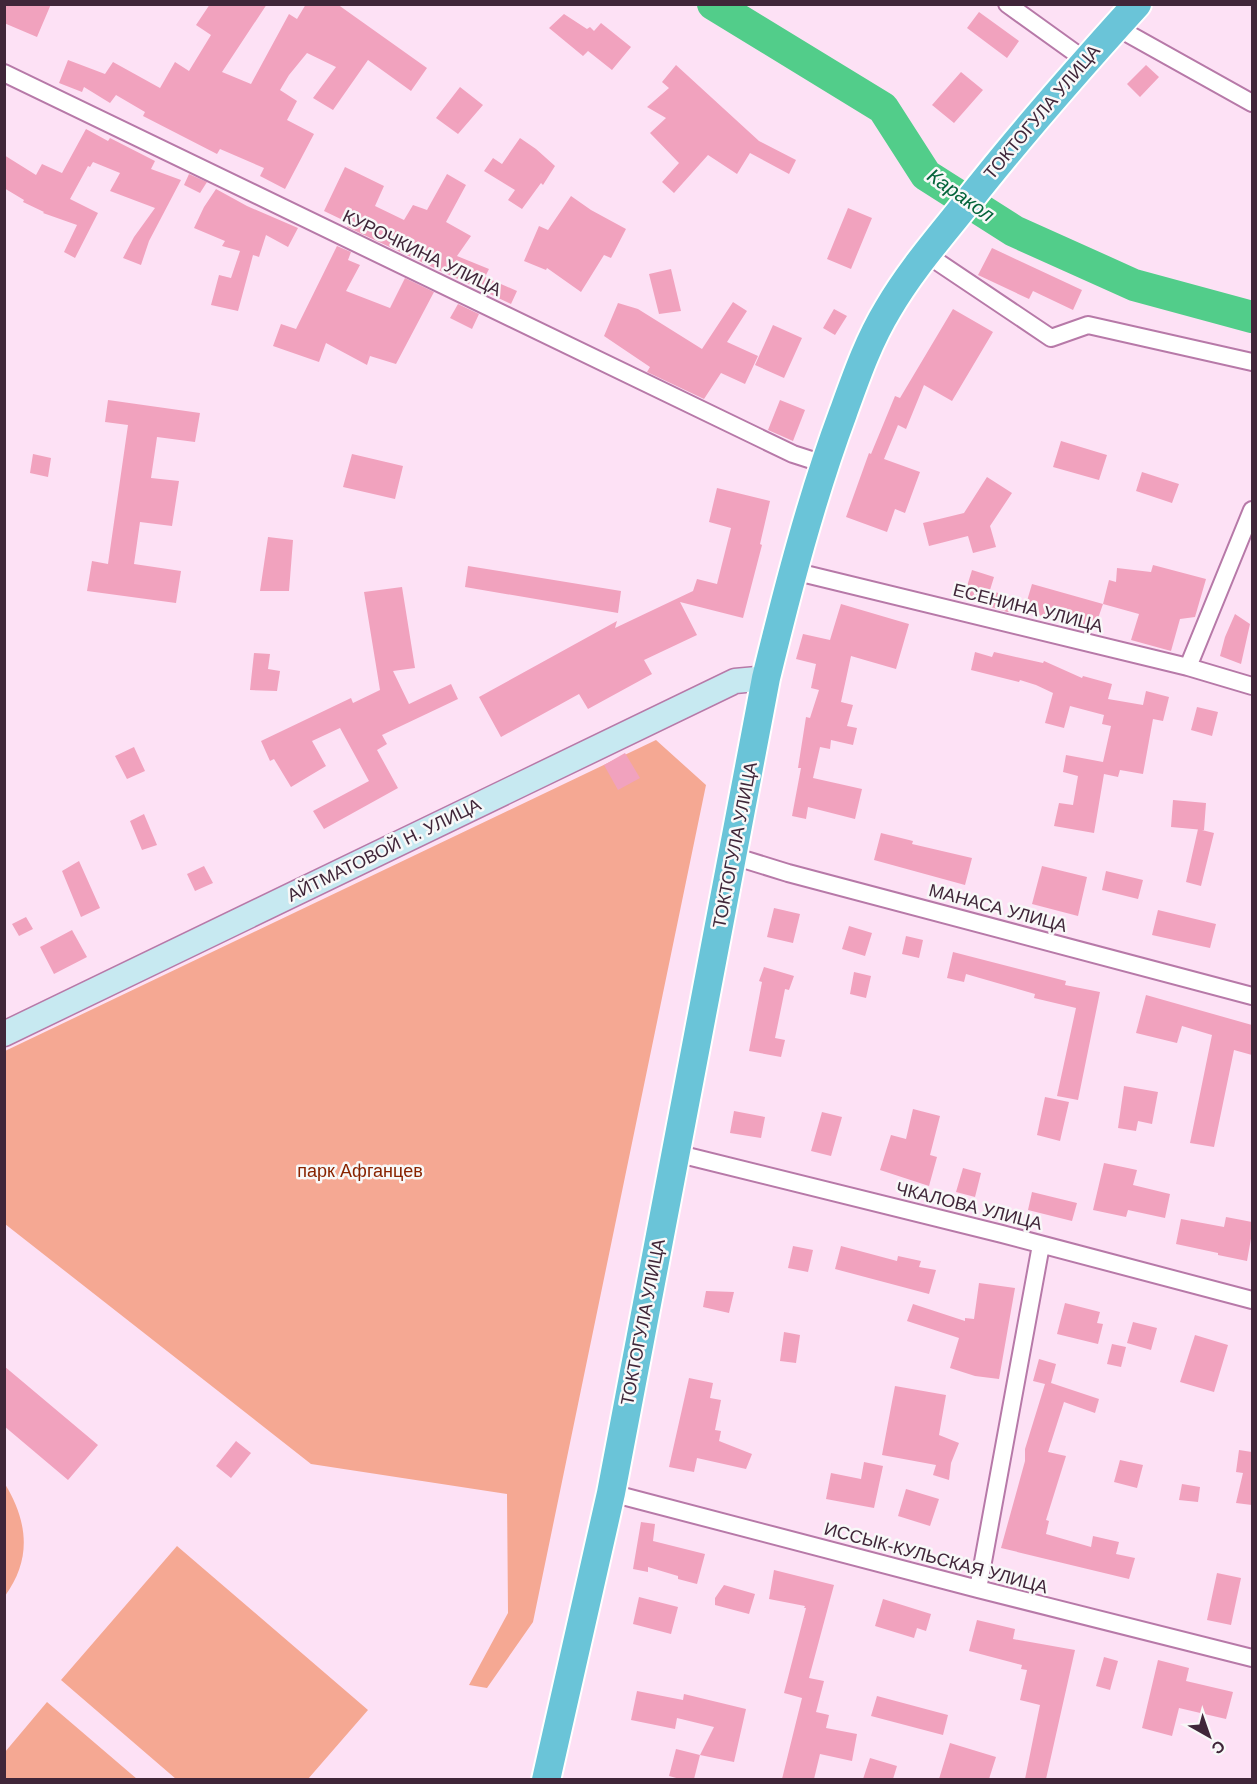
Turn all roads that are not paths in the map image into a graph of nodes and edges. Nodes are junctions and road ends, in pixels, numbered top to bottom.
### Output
1 (1007, 4) edge
2 (1137, 4) edge
3 (1116, 27) junction
4 (1085, 60) junction
5 (4, 73) edge
6 (1252, 104) edge
7 (931, 248) junction
8 (1252, 362) edge
9 (824, 464) junction
10 (1252, 510) edge
11 (793, 571) junction
12 (1188, 667) junction
13 (766, 678) junction
14 (1252, 686) edge
15 (733, 856) junction
16 (1252, 996) edge
17 (4, 1034) edge
18 (675, 1153) junction
19 (1041, 1245) junction
20 (1252, 1300) edge
21 (611, 1492) junction
22 (978, 1589) junction
23 (1252, 1658) edge
24 (546, 1779) edge

1 - 4 street
2 - 3 highway, ТОКТОГУЛА УЛИЦА
3 - 4 highway, ТОКТОГУЛА УЛИЦА
3 - 6 street
4 - 7 highway, ТОКТОГУЛА УЛИЦА
5 - 9 street, КУРОЧКИНА УЛИЦА
7 - 8 street
7 - 9 highway, ТОКТОГУЛА УЛИЦА
9 - 11 highway, ТОКТОГУЛА УЛИЦА
10 - 12 street
11 - 12 street, ЕСЕНИНА УЛИЦА
11 - 13 highway, ТОКТОГУЛА УЛИЦА
12 - 14 street, ЕСЕНИНА УЛИЦА
13 - 15 highway, ТОКТОГУЛА УЛИЦА
13 - 17 main road, АЙТМАТОВОЙ Н. УЛИЦА
15 - 16 street, МАНАСА УЛИЦА
15 - 18 highway, ТОКТОГУЛА УЛИЦА
18 - 19 street, ЧКАЛОВА УЛИЦА
18 - 21 highway, ТОКТОГУЛА УЛИЦА
19 - 20 street, ЧКАЛОВА УЛИЦА
19 - 22 street
21 - 22 street, ИССЫК-КУЛЬСКАЯ УЛИЦА
21 - 24 highway, ТОКТОГУЛА УЛИЦА
22 - 23 street, ИССЫК-КУЛЬСКАЯ УЛИЦА

